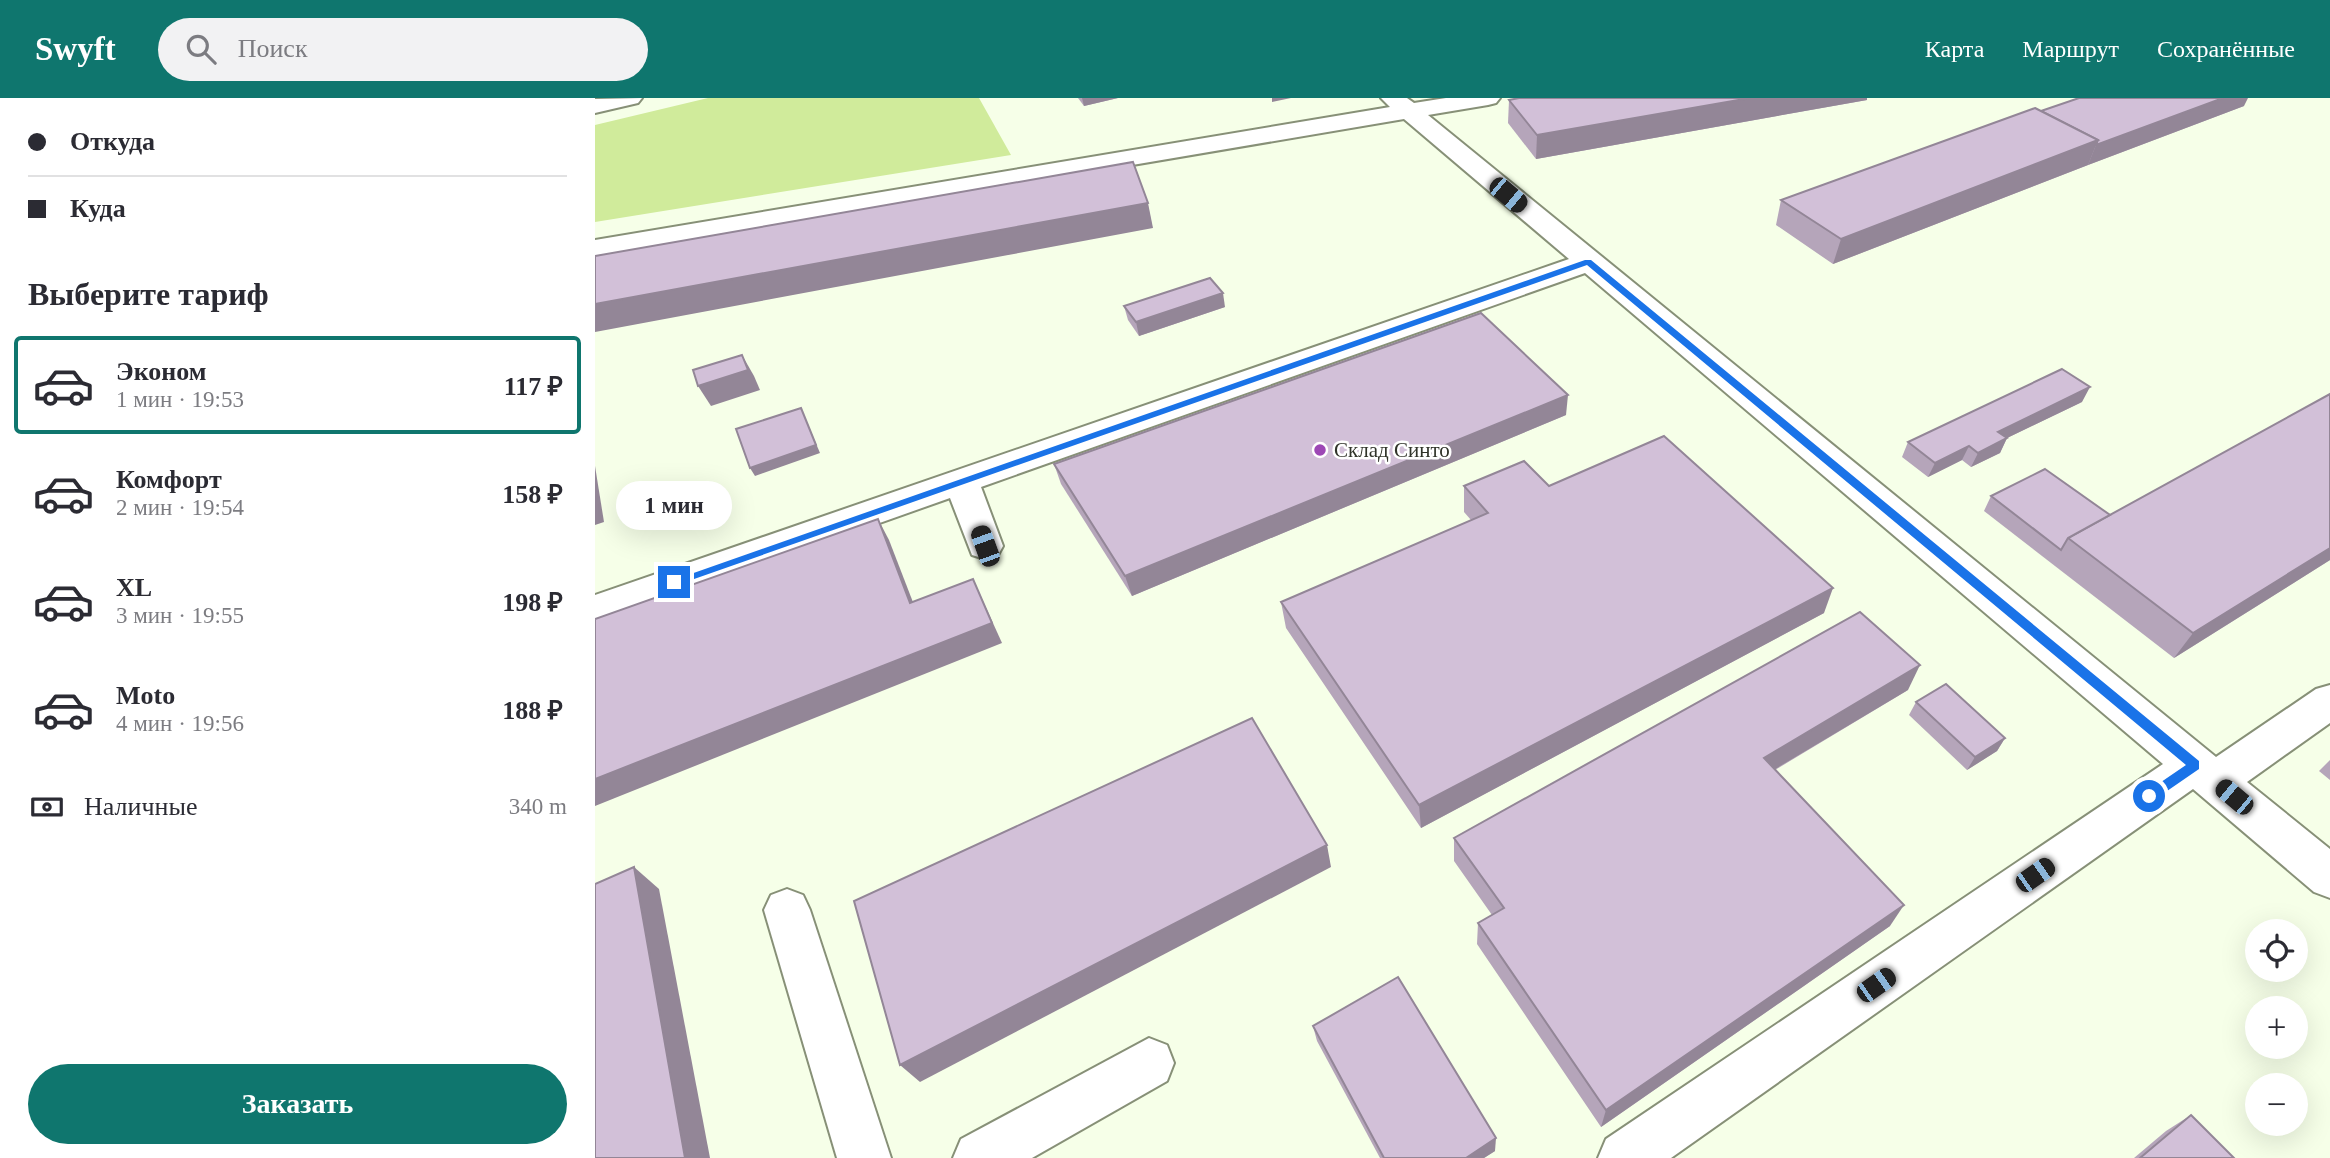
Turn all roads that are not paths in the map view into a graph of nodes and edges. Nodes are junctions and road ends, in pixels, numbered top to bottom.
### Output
1 (630, 98) edge
2 (1488, 98) edge
3 (1400, 105) edge
4 (595, 106) edge
5 (595, 248) edge
6 (1588, 262) junction
7 (962, 482) junction
8 (985, 546) dead end
9 (595, 610) edge
10 (2330, 701) edge
11 (2205, 773) junction
12 (2330, 877) edge
13 (787, 910) dead end
14 (1149, 1063) dead end
15 (864, 1158) edge
16 (981, 1158) edge
17 (1625, 1158) edge

1 - 4 lane
2 - 3 lane
3 - 5 lane
3 - 6 lane
6 - 7 lane
6 - 11 lane
7 - 8 lane
7 - 9 lane
10 - 11 lane
11 - 12 lane
11 - 17 lane
13 - 15 lane
14 - 16 lane

